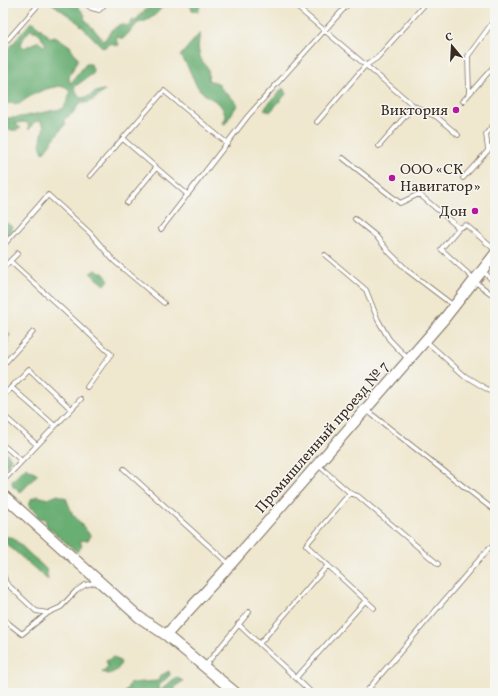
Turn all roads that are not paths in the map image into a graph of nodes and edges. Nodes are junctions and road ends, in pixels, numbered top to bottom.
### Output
1 (40, 3) edge
2 (85, 3) edge
3 (106, 3) edge
4 (292, 3) edge
5 (349, 3) edge
6 (426, 3) edge
7 (495, 19) edge
8 (325, 30) junction
9 (3, 45) edge
10 (495, 65) edge
11 (365, 66) junction
12 (469, 94) junction
13 (463, 101) dead end
14 (414, 106) junction
15 (317, 122) dead end
16 (495, 123) edge
17 (458, 135) dead end
18 (123, 139) junction
19 (228, 144) junction
20 (495, 145) edge
21 (379, 146) dead end
22 (488, 150) junction
23 (343, 158) dead end
24 (156, 168) junction
25 (90, 176) dead end
26 (463, 178) dead end
27 (188, 195) junction
28 (127, 203) dead end
29 (355, 219) dead end
30 (161, 228) dead end
31 (459, 228) junction
32 (3, 246) edge
33 (495, 250) edge
34 (18, 253) dead end
35 (495, 254) edge
36 (326, 255) dead end
37 (10, 261) junction
38 (3, 268) edge
39 (481, 270) junction
40 (474, 280) junction
41 (495, 283) edge
42 (490, 293) dead end
43 (164, 303) dead end
44 (454, 306) junction
45 (33, 332) dead end
46 (425, 340) junction
47 (409, 359) junction
48 (3, 365) edge
49 (11, 387) junction
50 (87, 387) dead end
51 (495, 394) edge
52 (3, 396) edge
53 (81, 399) dead end
54 (72, 409) junction
55 (365, 409) junction
56 (3, 415) edge
57 (55, 426) junction
58 (3, 445) edge
59 (37, 445) junction
60 (22, 461) junction
61 (317, 464) junction
62 (124, 469) dead end
63 (3, 481) edge
64 (350, 493) junction
65 (3, 495) edge
66 (495, 510) edge
67 (489, 548) dead end
68 (438, 564) dead end
69 (230, 565) junction
70 (328, 565) junction
71 (3, 573) edge
72 (97, 582) junction
73 (366, 600) junction
74 (374, 608) dead end
75 (249, 612) dead end
76 (48, 613) junction
77 (3, 619) edge
78 (238, 624) junction
79 (166, 635) junction
80 (259, 644) junction
81 (204, 667) junction
82 (296, 678) junction
83 (236, 693) edge
84 (312, 693) edge
85 (365, 693) edge

1 - 9 lane
2 - 3 lane
4 - 8 lane
5 - 8 lane
6 - 11 lane
7 - 12 lane
8 - 11 lane
8 - 19 lane
10 - 12 lane
11 - 14 lane
11 - 15 lane
12 - 13 lane
14 - 17 lane
14 - 21 lane
16 - 22 lane
18 - 19 lane
18 - 24 lane
18 - 25 lane
19 - 27 lane
20 - 22 lane
22 - 26 lane
23 - 31 lane
24 - 27 lane
24 - 28 lane
27 - 30 lane
29 - 44 lane
31 - 33 lane
31 - 40 lane
32 - 43 lane
34 - 37 lane
35 - 39 street, Промышленный проезд № 7
36 - 47 lane
37 - 38 lane
37 - 50 lane
39 - 40 street, Промышленный проезд № 7
39 - 41 lane
40 - 42 lane
40 - 44 street, Промышленный проезд № 7
44 - 46 street, Промышленный проезд № 7
45 - 48 lane
46 - 47 street, Промышленный проезд № 7
46 - 51 lane
47 - 55 street, Промышленный проезд № 7
49 - 52 lane
49 - 54 lane
49 - 57 lane
53 - 54 lane
54 - 57 lane
55 - 61 street, Промышленный проезд № 7
55 - 66 lane
56 - 59 lane
57 - 59 lane
58 - 60 lane
59 - 60 lane
60 - 63 lane
61 - 64 lane
61 - 69 street, Промышленный проезд № 7
62 - 69 lane
64 - 68 lane
64 - 70 lane
65 - 72 street
67 - 85 lane
69 - 79 street, Промышленный проезд № 7
70 - 73 lane
70 - 80 lane
71 - 76 lane
72 - 76 lane
72 - 79 street
73 - 74 lane
73 - 82 lane
75 - 78 lane
76 - 77 lane
78 - 80 lane
78 - 81 lane
79 - 81 street
80 - 82 lane
81 - 83 street
82 - 84 lane

